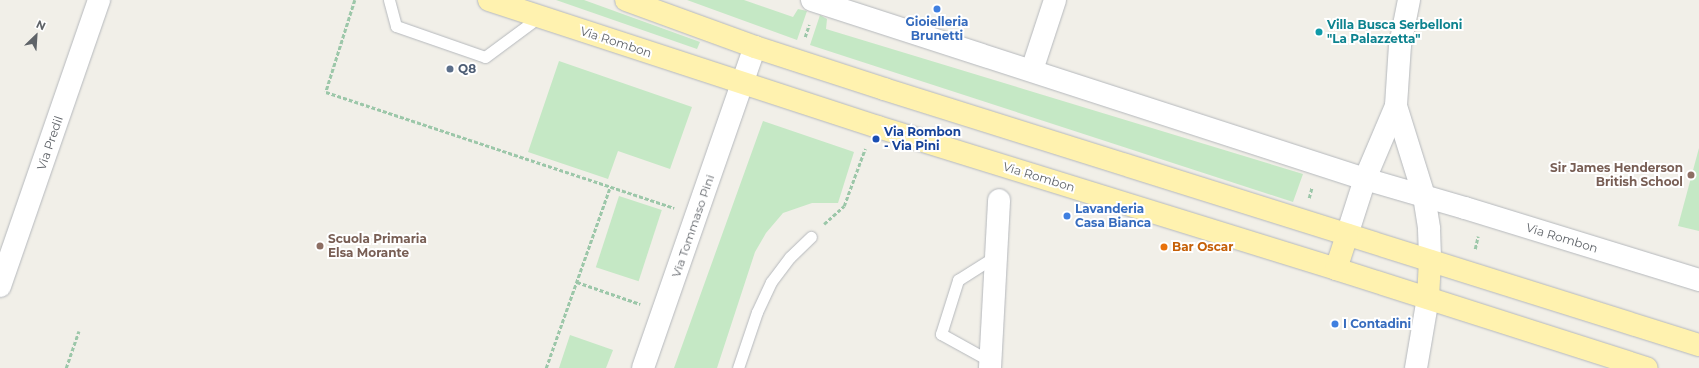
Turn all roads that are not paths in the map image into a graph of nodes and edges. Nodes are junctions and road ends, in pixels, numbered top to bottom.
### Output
1 (99, 0) edge
2 (389, 0) edge
3 (489, 0) edge
4 (626, 0) edge
5 (1054, 0) edge
6 (1409, 0) edge
7 (811, 10) edge
8 (539, 17) junction
9 (756, 47) junction
10 (1032, 70) junction
11 (743, 84) junction
12 (1396, 106) junction
13 (1365, 179) junction
14 (1424, 196) junction
15 (999, 200) dead end
16 (1347, 235) junction
17 (811, 236) road end
18 (996, 256) junction
19 (1430, 261) junction
20 (1336, 269) junction
21 (3, 279) edge
22 (1699, 280) edge
23 (1428, 298) junction
24 (1699, 345) edge
25 (990, 365) edge
26 (1643, 367) edge
27 (643, 368) edge
28 (738, 368) edge
29 (1416, 368) edge

1 - 21 street, Via Predil
2 - 8 lane
3 - 8 main road, Via Rombon
4 - 9 main road
5 - 10 street
6 - 12 street
7 - 10 street, Via Rombon
8 - 11 main road, Via Rombon
9 - 11 street
9 - 16 main road
10 - 13 street, Via Rombon
11 - 20 main road, Via Rombon
11 - 27 street, Via Tommaso Pini
12 - 13 street
12 - 14 street
13 - 14 street, Via Rombon
13 - 16 street
14 - 19 street
14 - 22 street, Via Rombon
15 - 18 street
16 - 19 main road
16 - 20 main road
17 - 28 lane
18 - 25 street
18 - 25 lane
19 - 23 main road
19 - 24 main road
20 - 23 main road, Via Rombon
23 - 26 main road, Via Rombon
23 - 29 street

